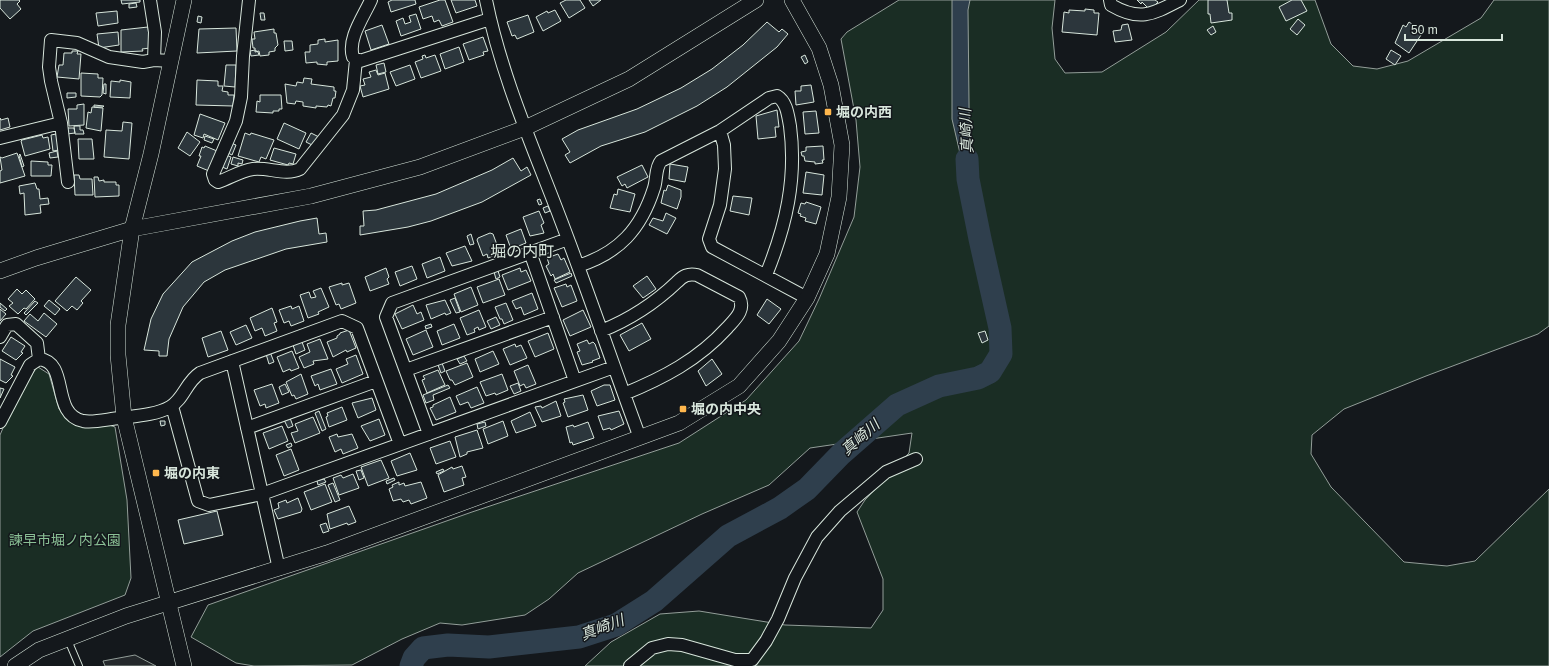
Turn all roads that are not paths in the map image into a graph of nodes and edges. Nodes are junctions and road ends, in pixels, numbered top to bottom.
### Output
1 (150, 0) edge
2 (184, 0) edge
3 (250, 0) edge
4 (371, 0) edge
5 (486, 0) edge
6 (756, 0) edge
7 (792, 0) edge
8 (1110, 0) edge
9 (1180, 0) edge
10 (490, 19) junction
11 (154, 60) junction
12 (356, 60) junction
13 (171, 61) junction
14 (61, 123) junction
15 (525, 128) junction
16 (720, 131) junction
17 (0, 138) edge
18 (68, 182) dead end
19 (132, 229) junction
20 (568, 238) junction
21 (530, 252) junction
22 (578, 266) junction
23 (0, 271) edge
24 (766, 276) junction
25 (807, 298) junction
26 (553, 317) junction
27 (601, 331) junction
28 (0, 337) edge
29 (39, 359) junction
30 (232, 361) junction
31 (614, 367) junction
32 (406, 370) junction
33 (376, 381) junction
34 (576, 381) junction
35 (624, 394) junction
36 (172, 406) junction
37 (124, 417) junction
38 (0, 422) edge
39 (247, 428) junction
40 (429, 434) junction
41 (640, 438) junction
42 (400, 444) junction
43 (916, 459) dead end
44 (262, 494) junction
45 (279, 569) junction
46 (168, 603) junction
47 (67, 638) junction
48 (15, 666) edge
49 (79, 666) edge
50 (184, 666) edge
51 (630, 666) edge

1 - 11 street
2 - 13 street
3 - 12 street
4 - 12 street
5 - 10 street
6 - 15 street
7 - 25 street
8 - 9 street
10 - 12 street
10 - 15 street
11 - 13 street
11 - 14 street
13 - 19 street
14 - 17 street
14 - 18 street
15 - 19 street
15 - 20 street
16 - 22 street
16 - 24 street
16 - 24 street
19 - 23 street
19 - 37 street
20 - 21 street
20 - 22 street
21 - 26 street
21 - 32 street
22 - 27 street
24 - 25 street
25 - 41 street
26 - 32 street
26 - 34 street
27 - 31 street
27 - 35 street
28 - 29 street
29 - 37 street
29 - 38 street
30 - 33 street
30 - 36 street
30 - 39 street
31 - 34 street
31 - 35 street
32 - 40 street
33 - 39 street
33 - 42 street
34 - 40 street
35 - 41 street
36 - 37 street
36 - 44 street
37 - 46 street
39 - 44 street
40 - 42 street
41 - 45 street
42 - 44 street
43 - 51 street
44 - 45 street
45 - 46 street
46 - 47 street
46 - 50 street
47 - 48 street
47 - 49 lane

